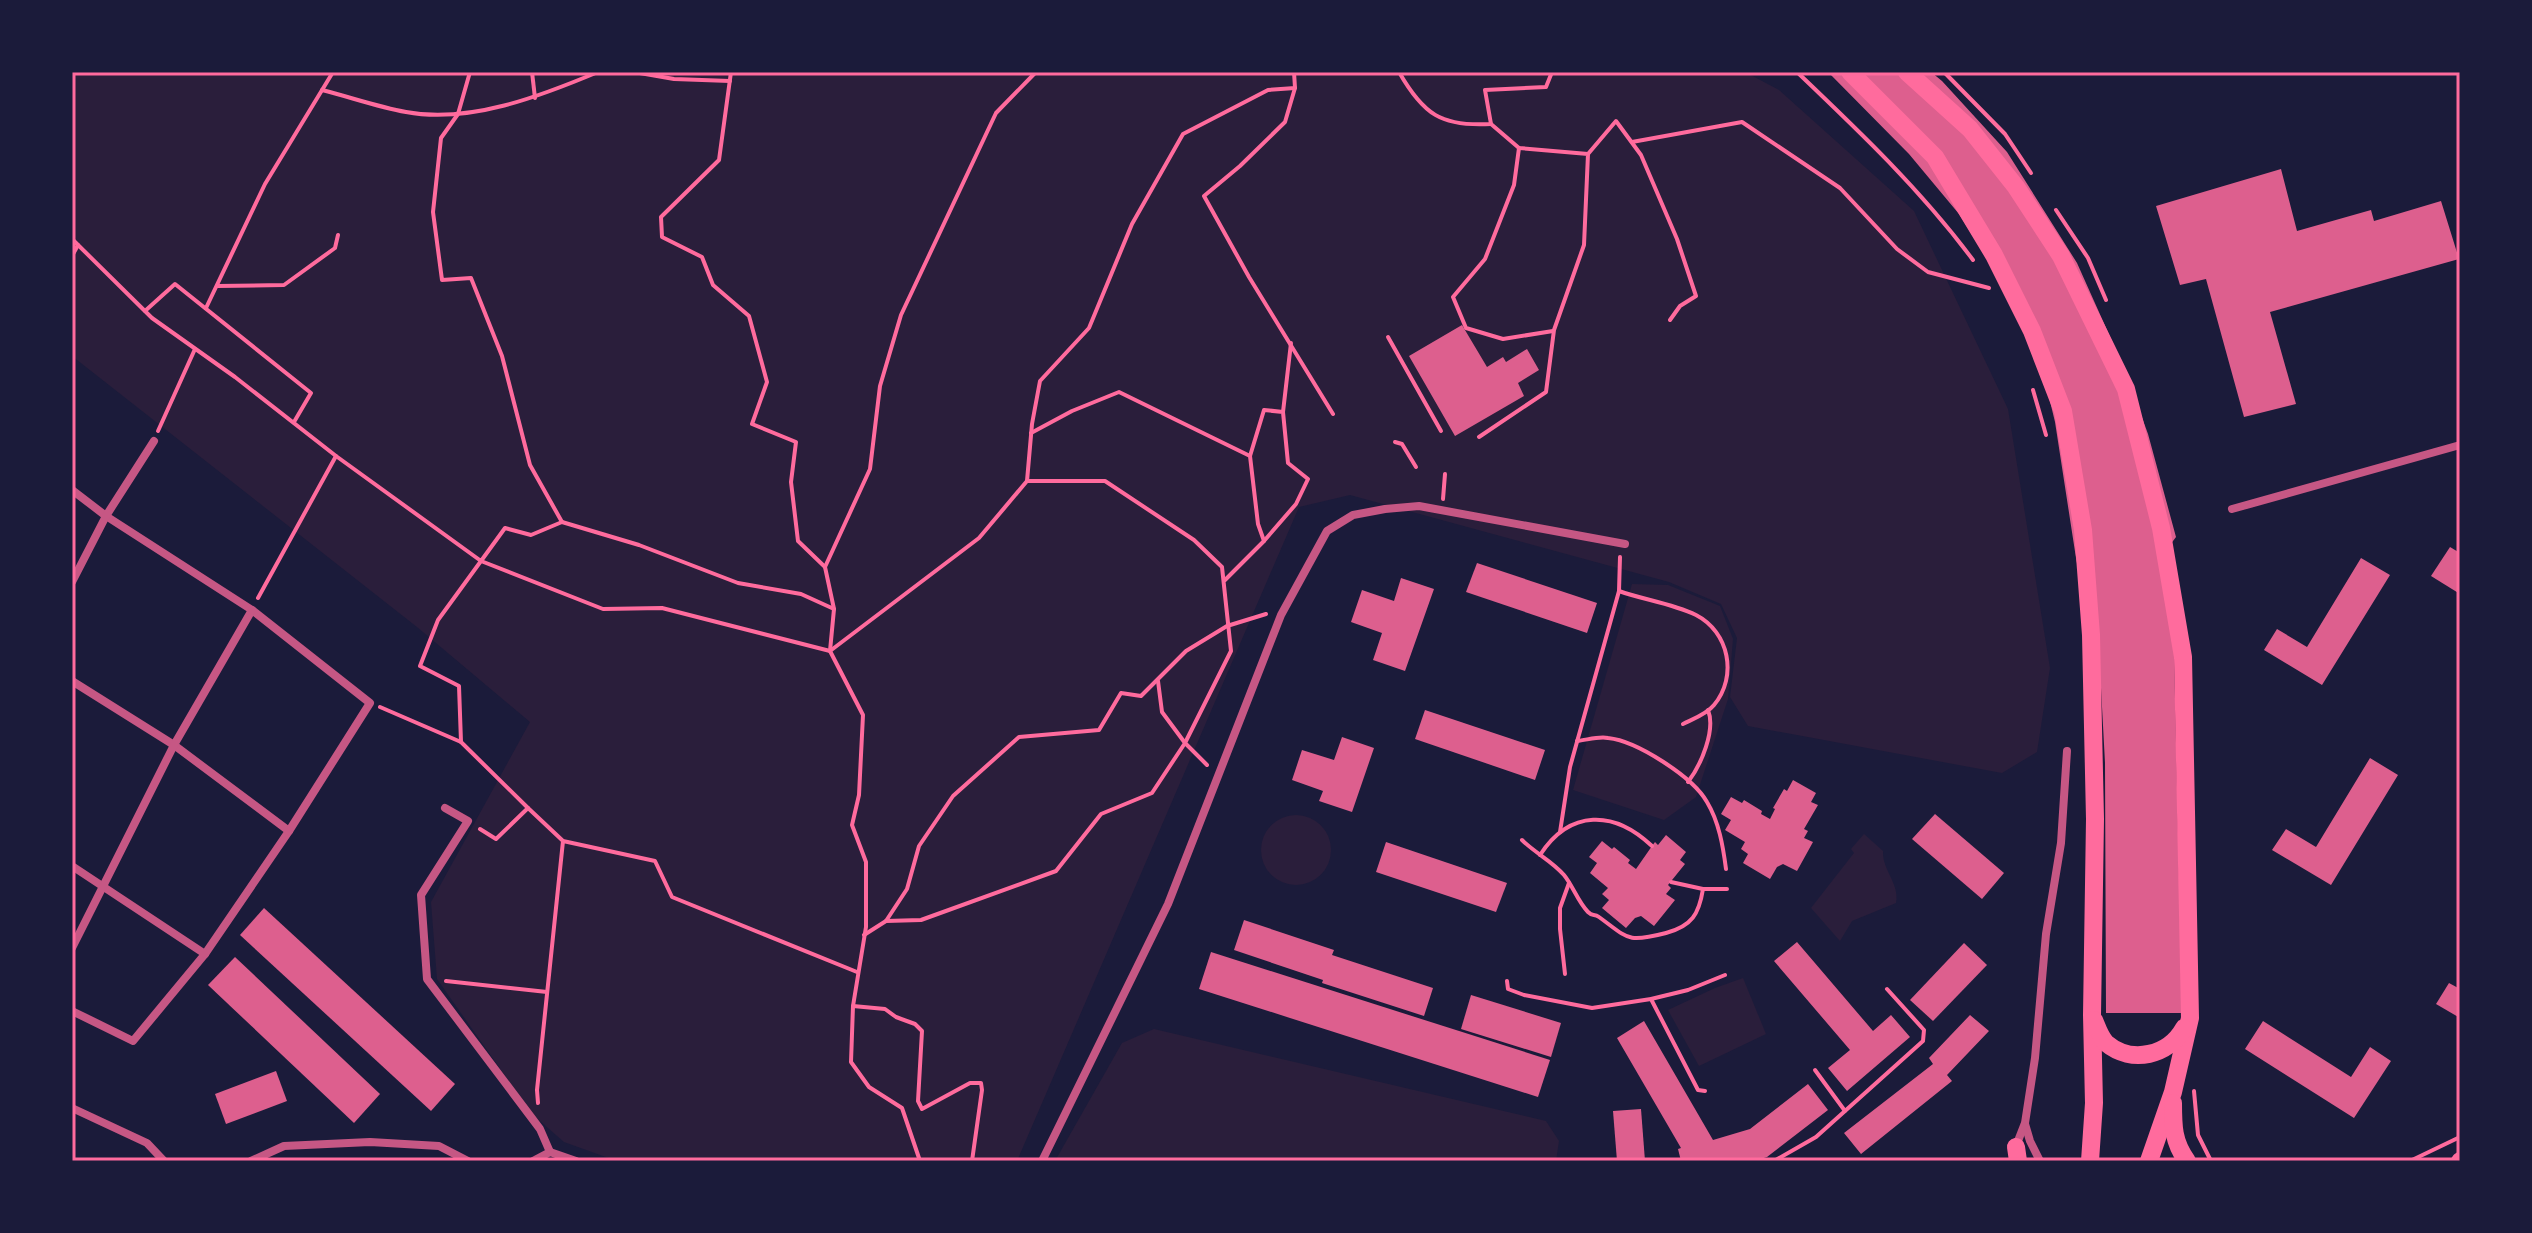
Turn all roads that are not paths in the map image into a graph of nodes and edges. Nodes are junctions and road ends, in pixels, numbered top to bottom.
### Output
1 (1850, 72) edge
2 (1907, 72) edge
3 (154, 441) road end
4 (2460, 445) edge
5 (72, 490) edge
6 (2232, 509) dead end
7 (106, 516) junction
8 (1620, 544) road end
9 (72, 582) edge
10 (252, 610) junction
11 (72, 681) edge
12 (174, 745) junction
13 (2067, 751) dead end
14 (445, 808) dead end
15 (289, 831) junction
16 (72, 866) edge
17 (104, 887) junction
18 (72, 948) edge
19 (205, 954) junction
20 (72, 1011) edge
21 (2092, 1015) junction
22 (2190, 1018) junction
23 (2173, 1092) junction
24 (72, 1108) edge
25 (2025, 1123) junction
26 (550, 1152) junction
27 (2014, 1156) edge
28 (164, 1161) edge
29 (251, 1161) edge
30 (468, 1161) edge
31 (533, 1161) edge
32 (576, 1161) edge
33 (1042, 1161) edge
34 (2040, 1161) edge
35 (2090, 1161) edge
36 (2149, 1161) edge
37 (2187, 1161) edge

1 - 21 main road
2 - 22 main road
3 - 7 street
4 - 6 street
5 - 7 street
7 - 9 street
7 - 10 street
8 - 33 street
10 - 12 street
10 - 15 street
11 - 12 street
12 - 15 street
12 - 17 street
13 - 25 street
14 - 26 street
15 - 19 street
16 - 17 street
17 - 18 street
17 - 19 street
19 - 20 street
21 - 22 main road
21 - 35 main road
22 - 23 main road
23 - 36 main road
23 - 37 main road
24 - 28 street
25 - 27 street
25 - 34 street
26 - 31 street
26 - 32 street
29 - 30 street

